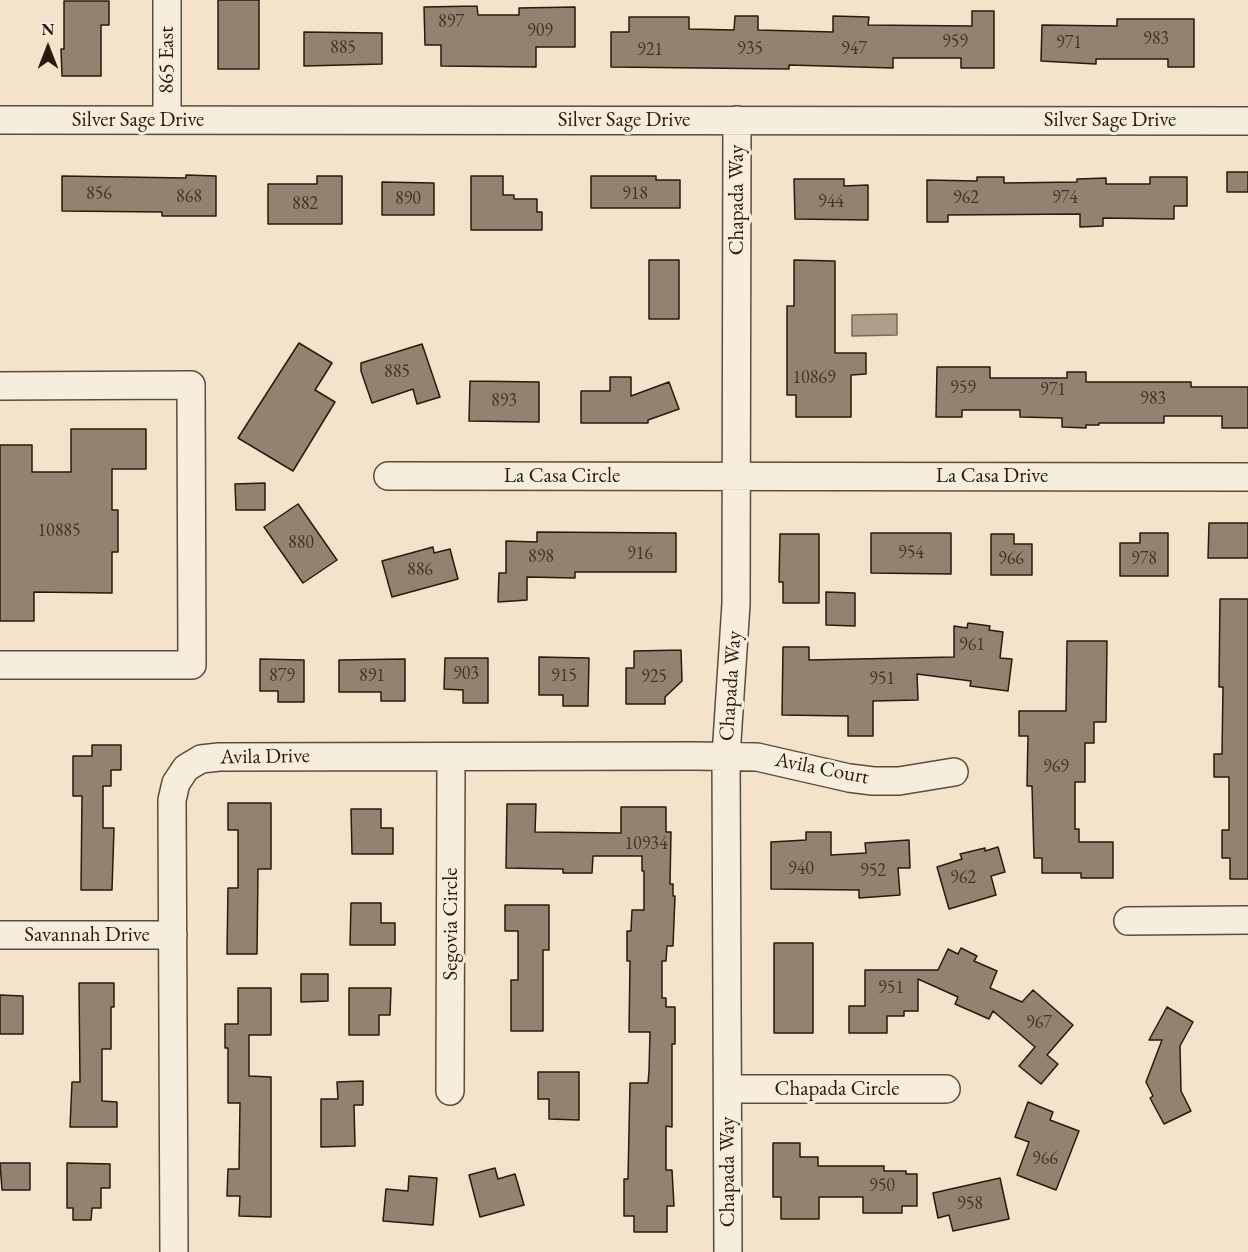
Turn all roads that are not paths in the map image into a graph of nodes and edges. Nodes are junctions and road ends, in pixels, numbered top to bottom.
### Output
1 (167, 0) edge
2 (0, 120) edge
3 (167, 120) junction
4 (737, 120) junction
5 (1248, 121) edge
6 (0, 386) edge
7 (388, 476) dead end
8 (736, 476) junction
9 (1248, 477) edge
10 (0, 665) edge
11 (726, 756) junction
12 (451, 757) junction
13 (954, 772) dead end
14 (1248, 920) edge
15 (1128, 921) dead end
16 (0, 935) edge
17 (173, 935) junction
18 (728, 1089) junction
19 (946, 1089) dead end
20 (450, 1091) dead end
21 (174, 1252) edge
22 (728, 1252) edge

1 - 3 street, 865 East
2 - 3 street, Silver Sage Drive
3 - 4 street, Silver Sage Drive
4 - 5 street, Silver Sage Drive
4 - 8 street, Chapada Way
6 - 10 street
7 - 8 street, La Casa Circle
8 - 9 street, La Casa Drive
8 - 11 street, Chapada Way
11 - 12 street, Avila Drive
11 - 13 street, Avila Court
11 - 18 street, Chapada Way
12 - 17 street, Avila Drive
12 - 20 street, Segovia Circle
14 - 15 street
16 - 17 street, Savannah Drive
17 - 21 street, Avila Drive
18 - 19 street, Chapada Circle
18 - 22 street, Chapada Way

